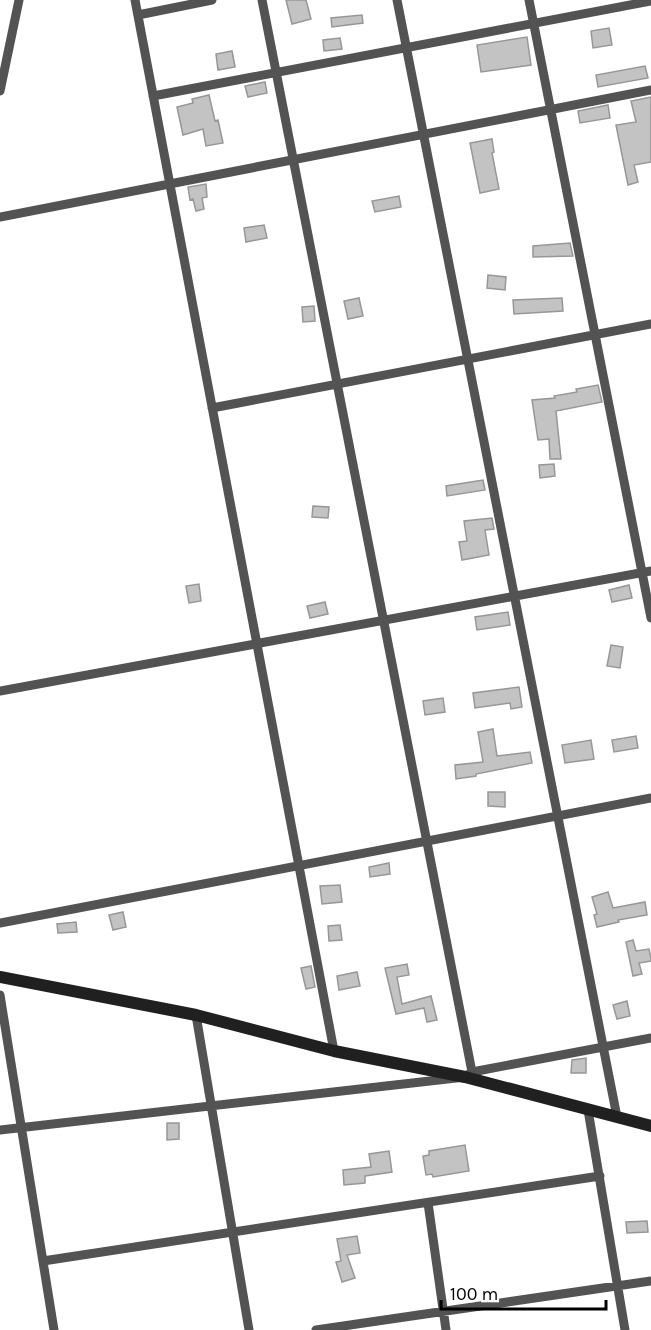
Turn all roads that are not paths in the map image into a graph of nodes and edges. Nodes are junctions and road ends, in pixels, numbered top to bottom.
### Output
1 (20, 0) edge
2 (135, 0) edge
3 (212, 0) edge
4 (262, 0) edge
5 (397, 0) edge
6 (529, 0) edge
7 (650, 2) edge
8 (138, 15) junction
9 (534, 23) junction
10 (406, 48) junction
11 (276, 73) junction
12 (651, 90) edge
13 (0, 91) edge
14 (153, 96) junction
15 (551, 110) junction
16 (423, 134) junction
17 (293, 159) junction
18 (170, 183) junction
19 (0, 217) edge
20 (651, 324) edge
21 (595, 334) junction
22 (467, 359) junction
23 (337, 384) junction
24 (213, 408) junction
25 (646, 572) edge
26 (514, 596) junction
27 (651, 618) edge
28 (384, 620) junction
29 (257, 644) junction
30 (0, 691) edge
31 (651, 798) edge
32 (557, 816) junction
33 (427, 841) junction
34 (299, 866) junction
35 (0, 923) edge
36 (0, 977) edge
37 (0, 994) edge
38 (196, 1015) junction
39 (651, 1038) edge
40 (603, 1047) junction
41 (334, 1051) junction
42 (469, 1075) junction
43 (211, 1106) junction
44 (588, 1110) junction
45 (617, 1117) junction
46 (651, 1126) edge
47 (21, 1128) junction
48 (0, 1130) edge
49 (600, 1176) junction
50 (428, 1203) junction
51 (232, 1232) junction
52 (43, 1261) junction
53 (651, 1281) edge
54 (619, 1286) junction
55 (444, 1311) junction
56 (54, 1330) edge
57 (249, 1330) edge
58 (316, 1330) edge
59 (446, 1330) edge
60 (625, 1330) edge

1 - 13 street
2 - 8 street
3 - 8 street
4 - 11 street
5 - 10 street
6 - 9 street
7 - 9 street
8 - 14 street
9 - 10 street
9 - 15 street
10 - 11 street
10 - 16 street
11 - 14 street
11 - 17 street
12 - 15 street
14 - 18 street
15 - 16 street
15 - 21 street
16 - 17 street
16 - 22 street
17 - 18 street
17 - 23 street
18 - 19 street
18 - 24 street
20 - 21 street
21 - 22 street
21 - 25 street
22 - 23 street
22 - 26 street
23 - 24 street
23 - 28 street
24 - 29 street
25 - 26 street
25 - 27 street
26 - 28 street
26 - 32 street
28 - 29 street
28 - 33 street
29 - 30 street
29 - 34 street
31 - 32 street
32 - 33 street
32 - 40 street
33 - 34 street
33 - 42 street
34 - 35 street
34 - 41 street
36 - 38 street
37 - 47 street
38 - 41 street
38 - 43 street
39 - 40 street
40 - 42 street
40 - 45 street
41 - 42 street
42 - 43 street
42 - 44 street
43 - 47 street
43 - 51 street
44 - 45 street
44 - 49 street
45 - 46 street
47 - 48 street
47 - 52 street
49 - 50 street
49 - 54 street
50 - 51 street
50 - 55 street
51 - 52 street
51 - 57 street
52 - 56 street
53 - 54 street
54 - 55 street
54 - 60 street
55 - 58 street
55 - 59 street

